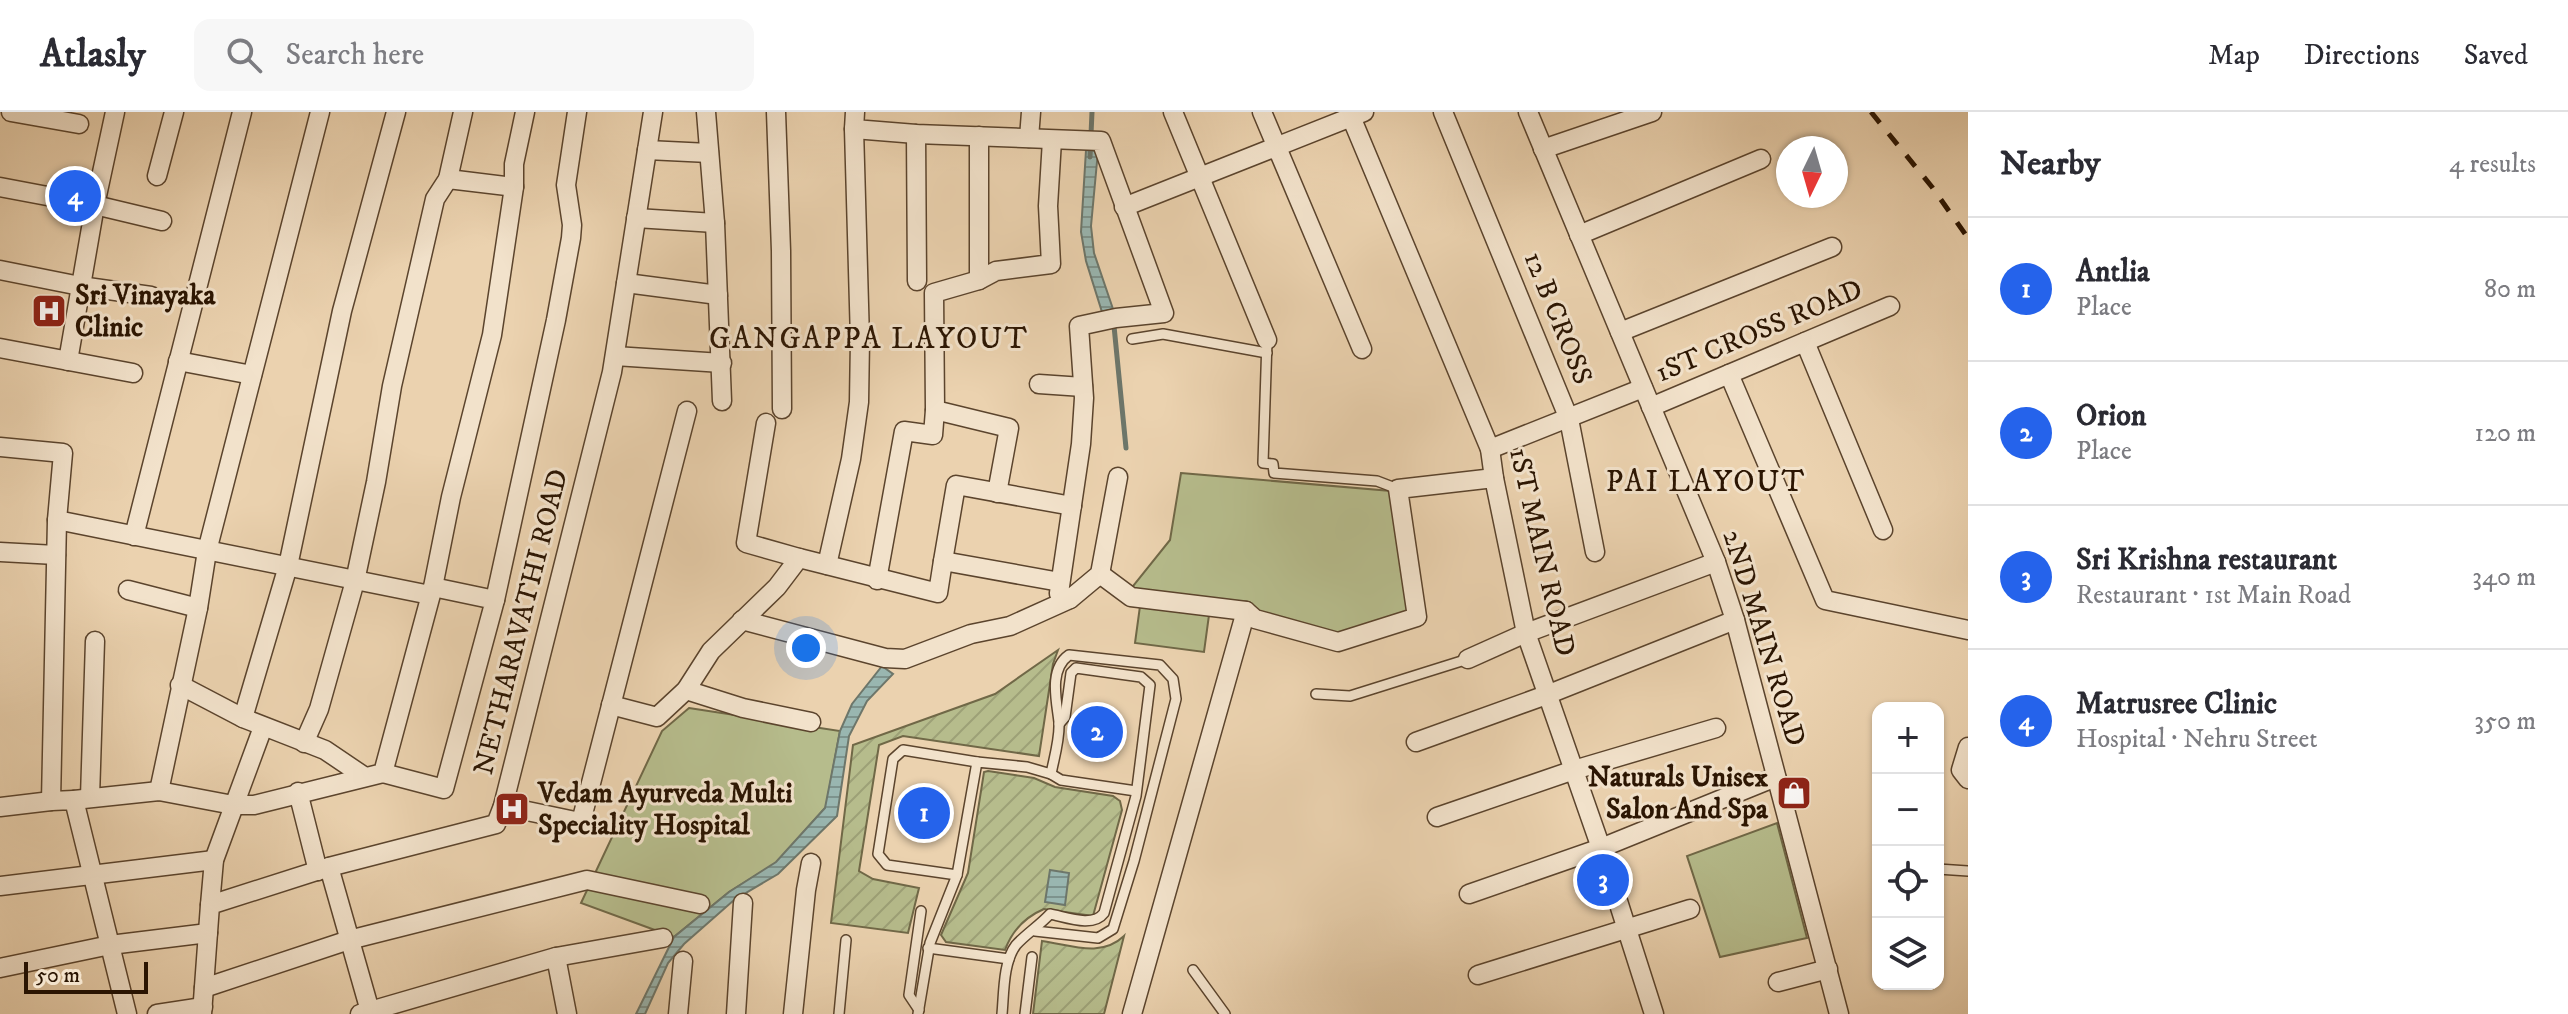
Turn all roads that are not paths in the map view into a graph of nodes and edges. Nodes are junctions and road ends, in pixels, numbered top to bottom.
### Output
1 (11, 112) edge
2 (115, 112) edge
3 (174, 112) edge
4 (242, 112) edge
5 (320, 112) edge
6 (396, 112) edge
7 (463, 112) edge
8 (525, 112) edge
9 (577, 112) edge
10 (653, 112) edge
11 (706, 112) edge
12 (776, 112) edge
13 (1031, 112) edge
14 (1173, 112) edge
15 (1262, 112) edge
16 (1443, 112) edge
17 (1528, 112) edge
18 (1652, 112) edge
19 (1354, 114) edge
20 (855, 120) edge
21 (79, 124) dead end
22 (916, 134) junction
23 (979, 136) junction
24 (1029, 138) junction
25 (1052, 140) junction
26 (1277, 146) junction
27 (1543, 149) junction
28 (647, 150) junction
29 (709, 153) junction
30 (1761, 159) dead end
31 (157, 176) dead end
32 (1200, 177) junction
33 (448, 179) junction
34 (0, 187) edge
35 (514, 187) junction
36 (95, 205) junction
37 (1124, 207) junction
38 (636, 218) junction
39 (162, 221) dead end
40 (715, 223) junction
41 (1579, 235) junction
42 (1832, 247) dead end
43 (0, 270) edge
44 (979, 280) junction
45 (917, 281) dead end
46 (626, 283) junction
47 (80, 286) junction
48 (718, 295) junction
49 (151, 296) dead end
50 (1890, 306) dead end
51 (1620, 332) junction
52 (1132, 339) dead end
53 (1805, 342) junction
54 (1267, 346) junction
55 (0, 348) edge
56 (1362, 349) dead end
57 (615, 356) junction
58 (68, 361) junction
59 (178, 361) junction
60 (722, 363) junction
61 (133, 373) dead end
62 (1729, 374) junction
63 (252, 375) junction
64 (1039, 384) dead end
65 (1083, 387) junction
66 (1643, 388) junction
67 (722, 401) dead end
68 (1651, 407) junction
69 (782, 409) dead end
70 (935, 410) junction
71 (687, 411) dead end
72 (1569, 419) junction
73 (766, 423) dead end
74 (0, 447) edge
75 (1490, 449) junction
76 (1118, 477) dead end
77 (1494, 478) junction
78 (1398, 489) junction
79 (997, 493) junction
80 (1072, 506) junction
81 (57, 520) junction
82 (1883, 530) dead end
83 (134, 536) junction
84 (207, 551) junction
85 (0, 552) edge
86 (1595, 552) dead end
87 (56, 555) junction
88 (799, 558) junction
89 (943, 561) junction
90 (1716, 562) junction
91 (827, 565) junction
92 (288, 566) junction
93 (1100, 574) junction
94 (877, 580) junction
95 (355, 581) junction
96 (1060, 582) junction
97 (128, 590) dead end
98 (432, 591) junction
99 (1070, 599) junction
100 (495, 600) junction
101 (198, 608) junction
102 (1246, 611) junction
103 (742, 620) junction
104 (1735, 620) junction
105 (1968, 630) edge
106 (1526, 633) junction
107 (95, 641) dead end
108 (1468, 659) joint
109 (180, 685) junction
110 (686, 690) junction
111 (1316, 694) dead end
112 (1549, 694) junction
113 (611, 705) junction
114 (243, 718) junction
115 (811, 722) dead end
116 (1059, 724) junction
117 (263, 727) junction
118 (1716, 728) dead end
119 (1416, 742) dead end
120 (304, 743) junction
121 (1968, 747) edge
122 (977, 762) junction
123 (1574, 770) junction
124 (1051, 774) junction
125 (374, 775) junction
126 (1776, 777) junction
127 (1968, 779) edge
128 (159, 791) junction
129 (1136, 791) junction
130 (298, 792) junction
131 (82, 798) junction
132 (51, 801) junction
133 (233, 805) junction
134 (503, 806) junction
135 (0, 807) edge
136 (1437, 817) dead end
137 (1601, 848) junction
138 (214, 860) junction
139 (811, 863) dead end
140 (324, 869) junction
141 (1944, 869) edge
142 (1968, 871) edge
143 (90, 873) junction
144 (957, 875) junction
145 (0, 886) edge
146 (1469, 894) dead end
147 (743, 903) dead end
148 (700, 904) dead end
149 (210, 905) junction
150 (1690, 909) dead end
151 (921, 911) dead end
152 (1626, 929) junction
153 (1035, 931) junction
154 (208, 933) junction
155 (663, 938) dead end
156 (349, 940) junction
157 (846, 940) dead end
158 (110, 945) junction
159 (928, 948) junction
160 (556, 957) junction
161 (1032, 957) dead end
162 (1009, 959) junction
163 (683, 961) dead end
164 (0, 968) edge
165 (1828, 969) junction
166 (1193, 970) dead end
167 (1478, 975) dead end
168 (1778, 982) dead end
169 (203, 1003) edge
170 (371, 1012) edge
171 (919, 1012) edge
172 (127, 1014) edge
173 (157, 1014) edge
174 (567, 1014) edge
175 (678, 1014) edge
176 (736, 1014) edge
177 (793, 1014) edge
178 (839, 1014) edge
179 (1002, 1014) edge
180 (1025, 1014) edge
181 (1132, 1014) edge
182 (1225, 1014) edge
183 (1654, 1014) edge
184 (1839, 1014) edge

1 - 21 street
2 - 36 street
3 - 31 street
4 - 59 street
5 - 63 street
6 - 92 street
7 - 33 street
8 - 35 street
9 - 100 street
10 - 28 street, NETHARAVATHI ROAD
11 - 29 street
12 - 69 street
13 - 24 street
14 - 32 street
15 - 26 street
16 - 72 street, 12 B CROSS
17 - 27 street, 2ND MAIN ROAD
18 - 27 street
19 - 26 street
19 - 75 street, 1ST MAIN ROAD
20 - 22 street
20 - 91 street
22 - 23 street
22 - 45 street
23 - 24 street
23 - 44 street
24 - 25 street
25 - 37 street
25 - 44 street
26 - 32 street
26 - 56 street
27 - 41 street, 2ND MAIN ROAD
28 - 29 street
28 - 38 street, NETHARAVATHI ROAD
29 - 40 street
30 - 41 street
32 - 37 street
32 - 54 street
33 - 35 street
33 - 95 street
34 - 36 street
35 - 98 street
36 - 39 street
36 - 47 street
37 - 65 street
38 - 40 street
38 - 46 street, NETHARAVATHI ROAD
40 - 48 street
41 - 51 street, 2ND MAIN ROAD
42 - 51 street
43 - 47 street
44 - 70 street
46 - 48 street
46 - 57 street, NETHARAVATHI ROAD
47 - 49 street
47 - 58 street
48 - 60 street
50 - 53 street, 1ST CROSS ROAD
51 - 66 street, 2ND MAIN ROAD
52 - 54 lane
53 - 62 street, 1ST CROSS ROAD
53 - 82 street
54 - 78 lane
55 - 58 street
57 - 60 street
57 - 134 street, NETHARAVATHI ROAD
58 - 61 street
59 - 63 street
59 - 83 street
60 - 67 street
62 - 68 street, 1ST CROSS ROAD
62 - 105 street
63 - 84 street
64 - 65 street
65 - 80 street
66 - 68 street, 2ND MAIN ROAD
66 - 72 street
68 - 90 street, 2ND MAIN ROAD
70 - 79 street
70 - 94 street
71 - 113 street
72 - 75 street
72 - 86 street, 12 B CROSS
73 - 88 street
74 - 81 street
75 - 77 street, 1ST MAIN ROAD
76 - 93 street
77 - 78 street
77 - 106 street, 1ST MAIN ROAD
78 - 102 street
79 - 80 street
79 - 89 street
80 - 96 street
81 - 83 street
81 - 87 street
83 - 84 street
84 - 92 street
84 - 101 street
85 - 87 street
87 - 132 street
88 - 91 street
88 - 103 street
89 - 94 street
89 - 96 street
90 - 104 street, 2ND MAIN ROAD
90 - 106 street
91 - 94 street
92 - 95 street
92 - 114 street
93 - 99 street
93 - 102 street
95 - 98 street
95 - 120 street
96 - 99 street
97 - 101 street
98 - 100 street
98 - 125 street
99 - 103 street
100 - 125 street
101 - 109 street
102 - 181 street
103 - 110 street
104 - 112 street
104 - 126 street, 2ND MAIN ROAD
106 - 108 street
106 - 112 street, 1ST MAIN ROAD
107 - 131 street
108 - 111 lane
109 - 114 street
109 - 128 street
110 - 113 street
110 - 115 street
112 - 119 street
112 - 123 street, 1ST MAIN ROAD
113 - 134 street
114 - 117 street
116 - 124 lane
116 - 129 lane
116 - 153 lane
117 - 120 street
117 - 133 street
118 - 123 street
120 - 125 street
121 - 127 street
122 - 124 lane
122 - 144 lane
122 - 144 lane
123 - 136 street
123 - 137 street, 1ST MAIN ROAD
124 - 129 lane
125 - 130 street
126 - 137 street
126 - 165 street, 2ND MAIN ROAD
128 - 131 street
128 - 133 street
129 - 153 lane
130 - 133 street
130 - 140 street
131 - 132 street
131 - 143 street
132 - 135 street
133 - 138 street
134 - 140 street, NETHARAVATHI ROAD
137 - 146 street
137 - 152 street, 1ST MAIN ROAD
138 - 143 street
138 - 149 street
139 - 177 street
140 - 149 street, NETHARAVATHI ROAD
140 - 156 street
141 - 142 lane
143 - 145 street
143 - 158 street
144 - 159 lane
147 - 176 street
148 - 156 street
149 - 154 street
150 - 152 street
151 - 171 lane
152 - 167 street
152 - 183 street, 1ST MAIN ROAD
153 - 162 lane
154 - 158 street
154 - 169 street
155 - 160 street
156 - 169 street
156 - 170 street
157 - 178 lane
158 - 164 street
158 - 172 street
159 - 162 lane
159 - 171 lane
160 - 170 street
160 - 174 street
161 - 180 lane
162 - 179 lane
163 - 175 street
165 - 168 street
165 - 184 street, 2ND MAIN ROAD
166 - 182 lane
169 - 173 street

